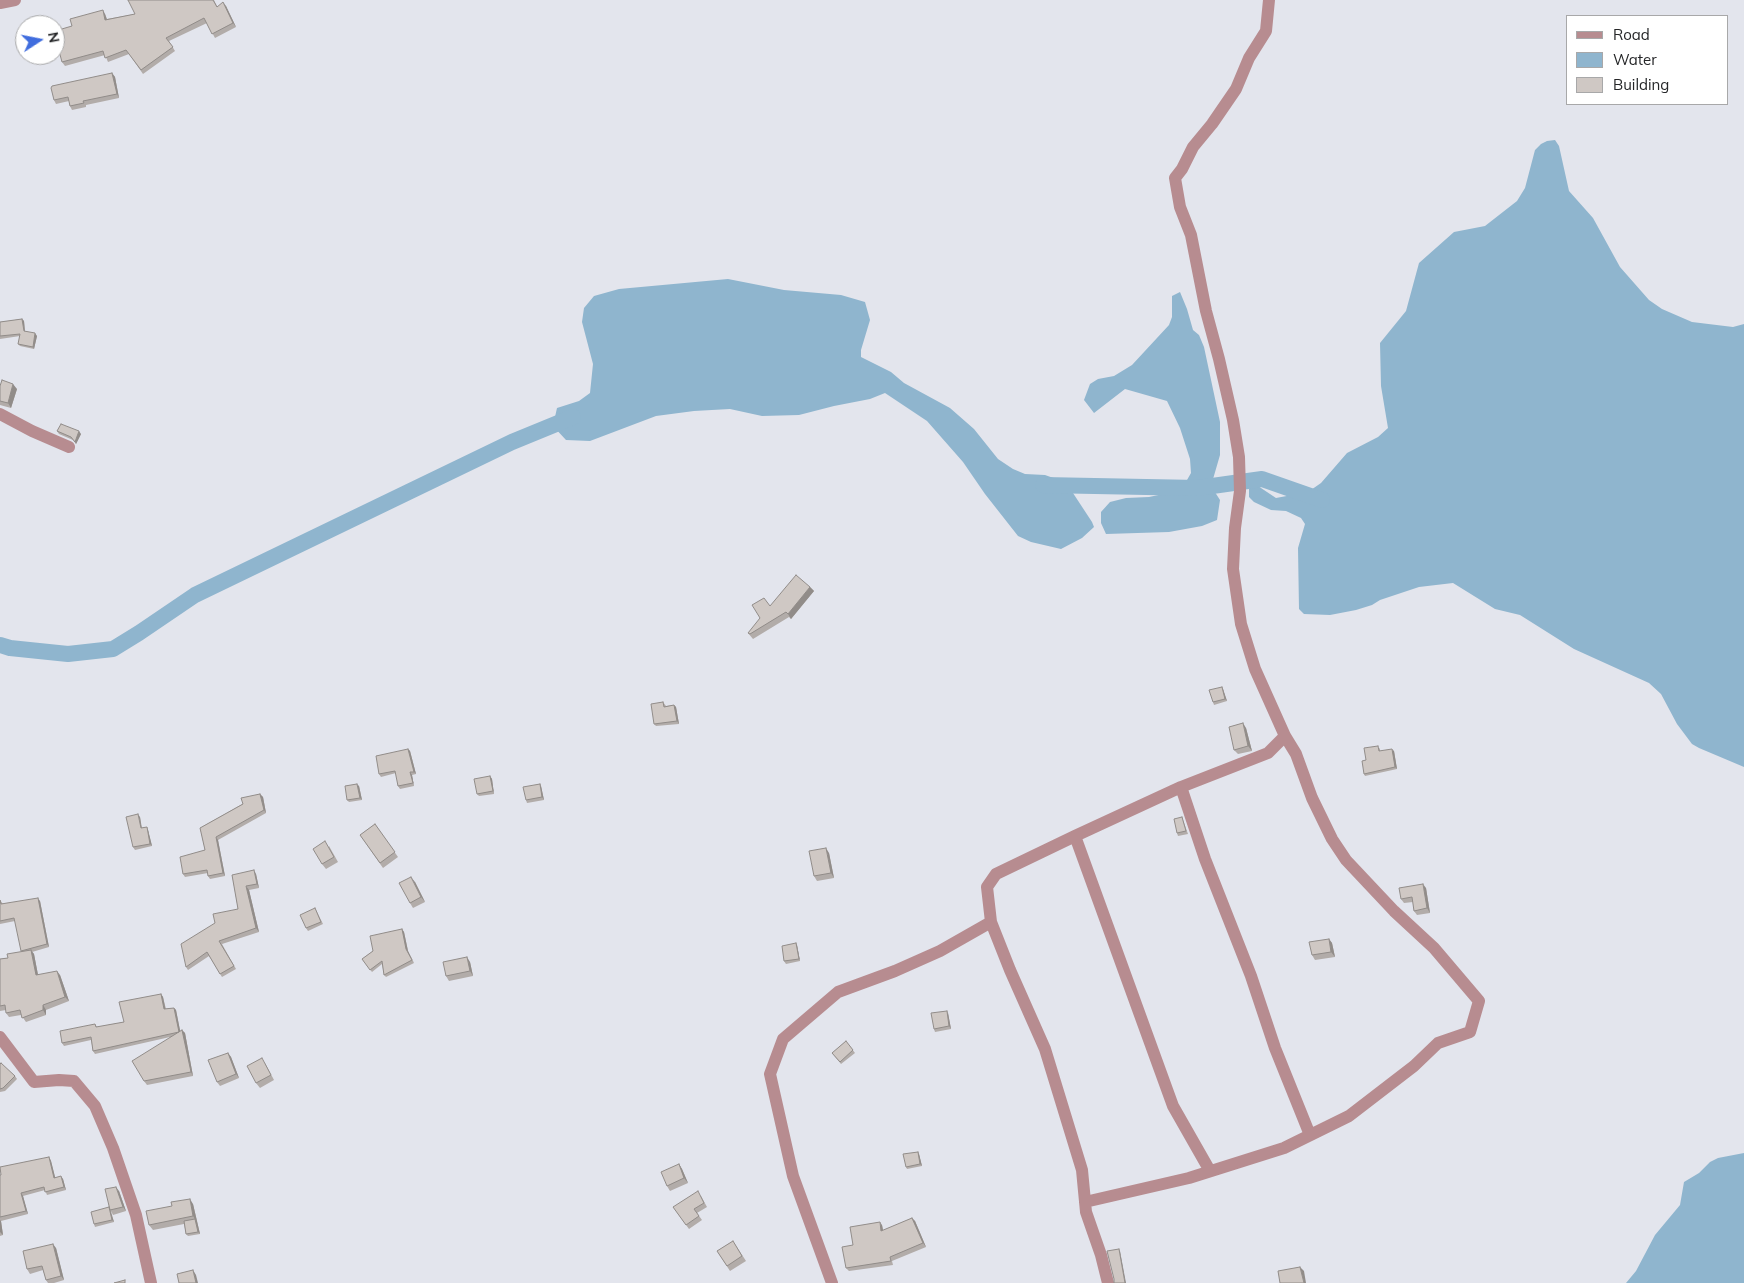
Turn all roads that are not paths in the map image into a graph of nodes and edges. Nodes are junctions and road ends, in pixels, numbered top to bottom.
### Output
1 (15, 0) edge
2 (1270, 0) edge
3 (0, 3) edge
4 (0, 414) edge
5 (69, 447) dead end
6 (1285, 736) junction
7 (1181, 787) junction
8 (1075, 836) junction
9 (991, 922) junction
10 (0, 1037) edge
11 (1310, 1135) junction
12 (1210, 1172) junction
13 (1085, 1202) junction
14 (151, 1283) edge
15 (832, 1283) edge
16 (1108, 1283) edge

1 - 3 street
2 - 6 street
4 - 5 street
6 - 7 street
6 - 11 street
7 - 8 street
7 - 11 street
8 - 9 street
8 - 12 street
9 - 13 street
9 - 15 street
10 - 14 street
11 - 12 street
12 - 13 street
13 - 16 street

